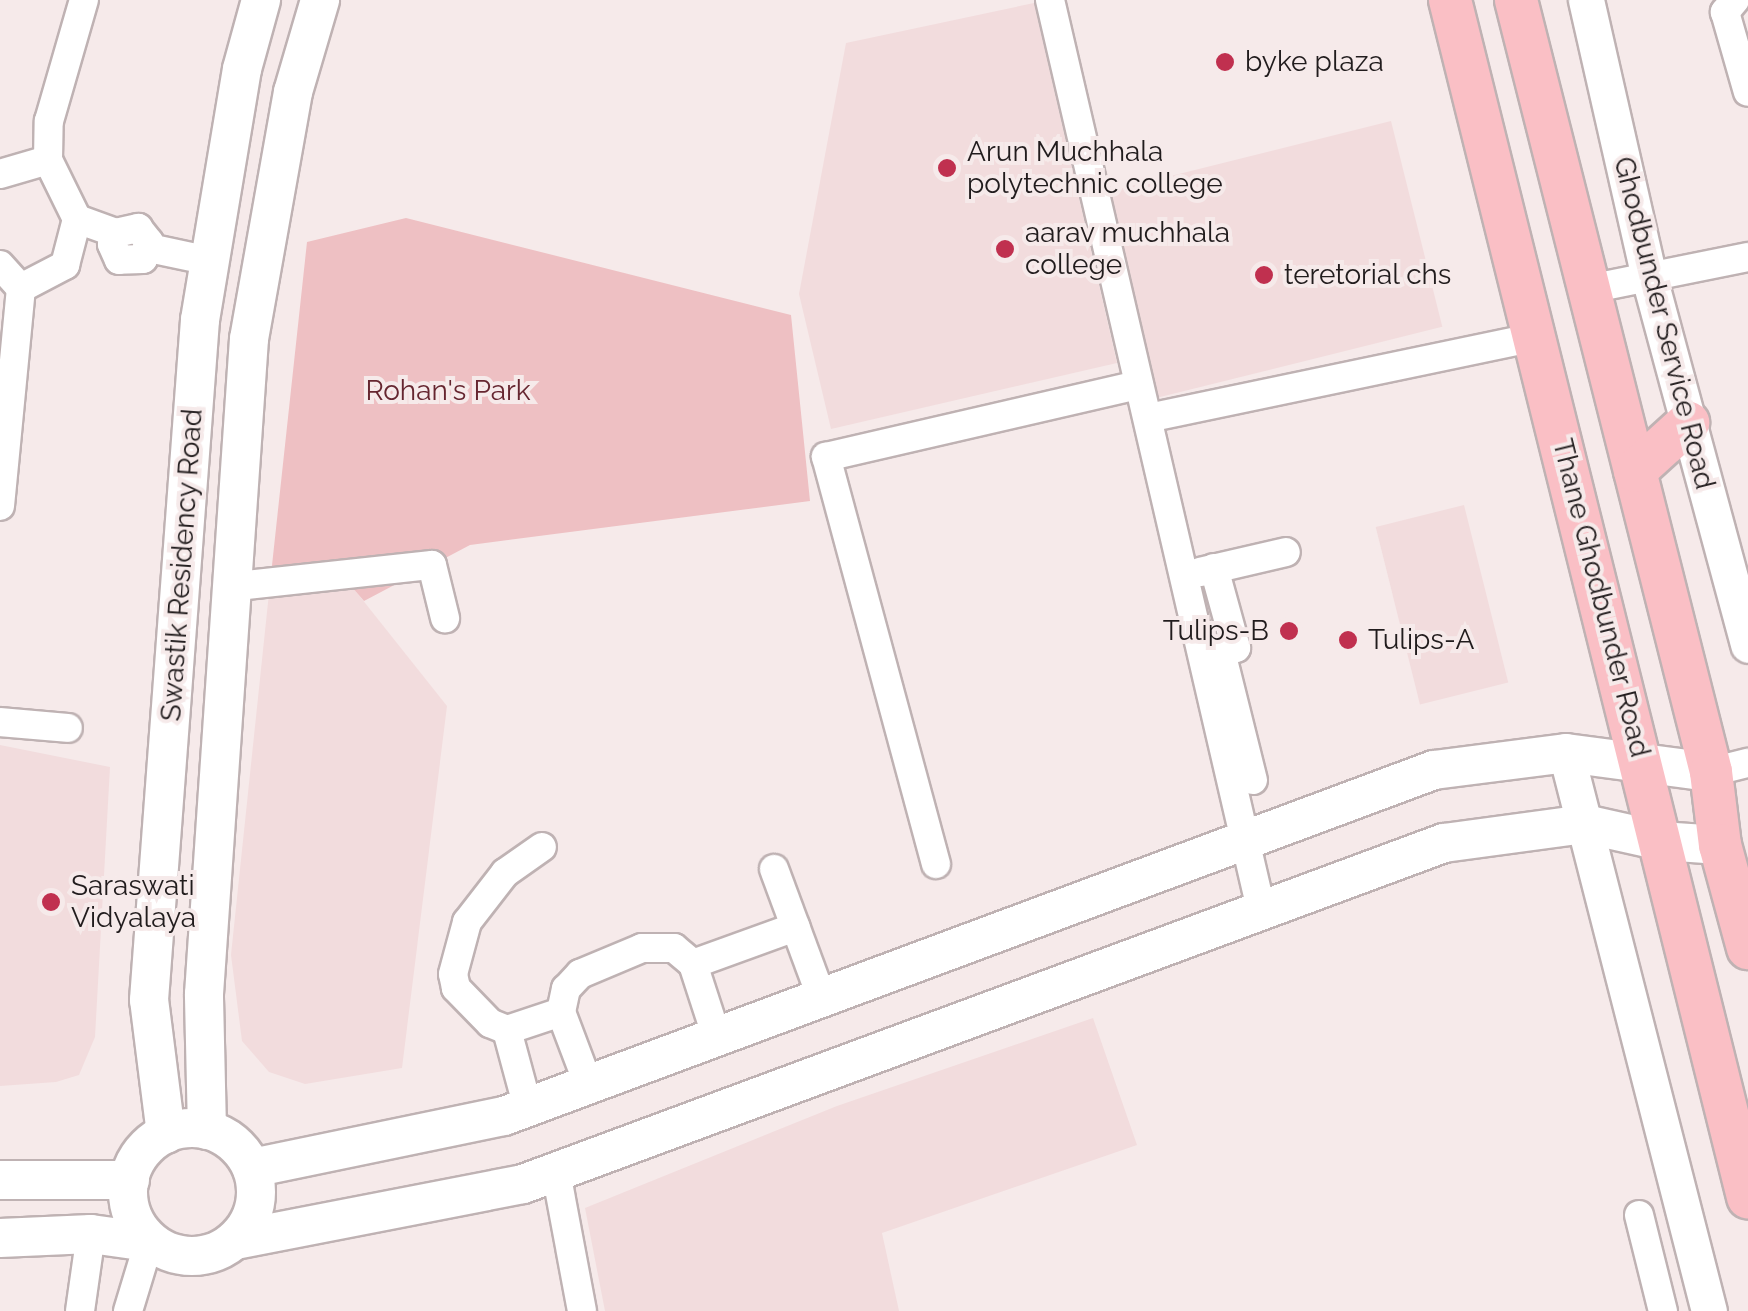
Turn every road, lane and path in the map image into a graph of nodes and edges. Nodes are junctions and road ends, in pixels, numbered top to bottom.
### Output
1 (84, 0) edge
2 (261, 0) edge
3 (320, 0) edge
4 (1050, 0) edge
5 (1450, 0) edge
6 (1516, 0) edge
7 (1586, 0) edge
8 (1734, 0) edge
9 (1748, 92) edge
10 (234, 116) junction
11 (286, 127) junction
12 (48, 160) junction
13 (0, 174) edge
14 (77, 219) junction
15 (115, 243) junction
16 (262, 248) junction
17 (212, 250) junction
18 (1748, 257) edge
19 (65, 265) junction
20 (0, 266) edge
21 (1648, 277) junction
22 (21, 288) junction
23 (1589, 289) junction
24 (204, 299) junction
25 (254, 308) junction
26 (1535, 337) junction
27 (1139, 386) junction
28 (1148, 418) junction
29 (1688, 423) junction
30 (1635, 471) junction
31 (0, 506) edge
32 (1286, 552) dead end
33 (1214, 568) junction
34 (1184, 574) junction
35 (228, 586) junction
36 (445, 618) dead end
37 (1748, 645) edge
38 (1211, 655) junction
39 (0, 722) edge
40 (68, 728) dead end
41 (1566, 753) junction
42 (1642, 759) junction
43 (1729, 767) edge
44 (1253, 780) dead end
45 (1585, 824) junction
46 (1661, 841) junction
47 (1734, 844) edge
48 (1246, 845) junction
49 (542, 846) dead end
50 (936, 864) dead end
51 (774, 869) dead end
52 (1262, 913) junction
53 (795, 928) junction
54 (1748, 948) edge
55 (692, 964) junction
56 (822, 999) junction
57 (562, 1012) junction
58 (507, 1030) junction
59 (717, 1038) junction
60 (589, 1086) junction
61 (528, 1108) junction
62 (207, 1130) junction
63 (166, 1134) junction
64 (252, 1168) junction
65 (556, 1172) junction
66 (0, 1180) edge
67 (130, 1180) junction
68 (1748, 1197) edge
69 (1639, 1215) dead end
70 (91, 1234) junction
71 (0, 1238) edge
72 (235, 1240) junction
73 (149, 1242) junction
74 (80, 1311) edge
75 (128, 1311) edge
76 (582, 1311) edge
77 (1662, 1311) edge
78 (1709, 1311) edge

1 - 12 street
2 - 10 main road, Swastik Residency Road
3 - 11 main road, Swastik Residency Road
4 - 27 street
5 - 26 main road, Thane Ghodbunder Road
6 - 23 main road
7 - 21 street, Ghodbunder Service Road
8 - 9 street
10 - 11 main road
10 - 17 main road, Swastik Residency Road
11 - 16 main road, Swastik Residency Road
12 - 13 street
12 - 14 street
14 - 15 street
14 - 19 street
15 - 17 street
15 - 19 street
16 - 17 main road
16 - 25 main road, Swastik Residency Road
17 - 24 main road, Swastik Residency Road
18 - 21 street
19 - 22 street
20 - 22 street
21 - 23 street
21 - 29 street, Ghodbunder Service Road
22 - 31 street
23 - 30 main road
24 - 25 main road
24 - 63 main road, Swastik Residency Road
25 - 35 main road, Swastik Residency Road
26 - 28 street
26 - 42 main road, Thane Ghodbunder Road
27 - 28 street
27 - 50 street
28 - 34 street
29 - 30 main road
29 - 37 street, Ghodbunder Service Road
30 - 43 main road
32 - 33 street
33 - 34 street
33 - 38 street
34 - 38 street
35 - 36 street
35 - 62 main road, Swastik Residency Road
38 - 44 street
38 - 48 street
39 - 40 street
41 - 42 main road
41 - 45 street
41 - 48 main road
42 - 43 main road
42 - 46 main road, Thane Ghodbunder Road
43 - 47 main road
45 - 46 main road
45 - 52 main road
45 - 78 street
46 - 47 main road
46 - 68 main road, Thane Ghodbunder Road
47 - 54 main road
48 - 52 street
48 - 56 main road
49 - 58 street
51 - 53 street
52 - 65 main road
53 - 55 street
53 - 56 street
55 - 57 street
55 - 59 street
56 - 59 main road
57 - 58 street
57 - 60 street
58 - 61 street
59 - 60 main road
60 - 61 main road
61 - 64 main road
62 - 63 main road
62 - 64 main road
63 - 67 main road
64 - 72 main road
65 - 72 main road
65 - 76 street
66 - 67 main road
67 - 73 main road
69 - 77 street
70 - 71 main road
70 - 73 main road
70 - 74 street
72 - 73 main road
73 - 75 street

